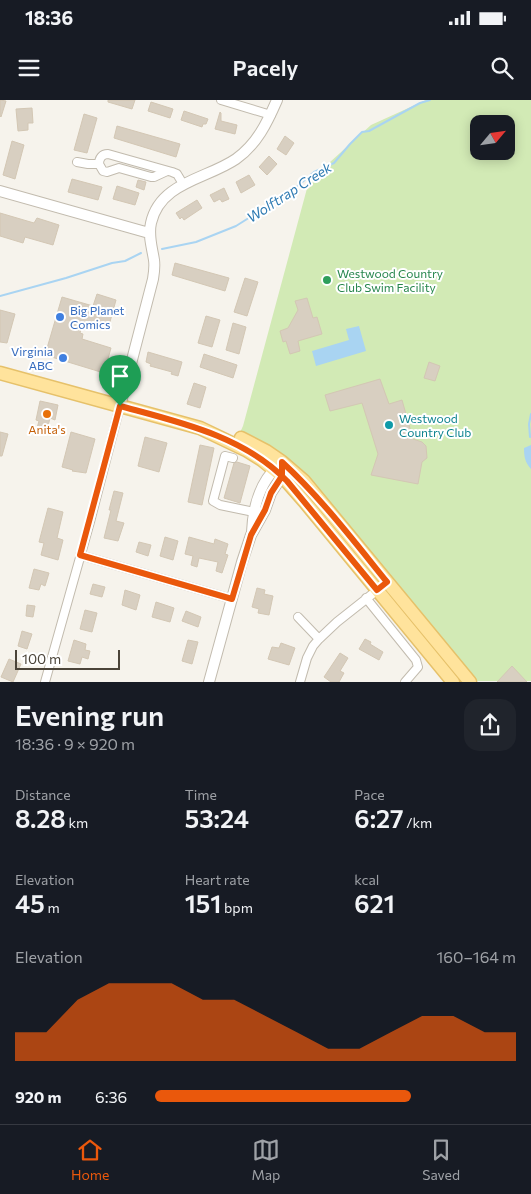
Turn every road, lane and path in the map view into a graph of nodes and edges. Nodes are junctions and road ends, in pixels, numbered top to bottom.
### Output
1 (221, 100) edge
2 (277, 100) edge
3 (271, 115) junction
4 (124, 158) junction
5 (77, 162) dead end
6 (99, 164) junction
7 (121, 169) junction
8 (167, 171) junction
9 (184, 184) junction
10 (0, 191) edge
11 (149, 233) junction
12 (0, 372) edge
13 (120, 406) junction
14 (233, 458) dead end
15 (280, 469) junction
16 (254, 512) junction
17 (251, 535) junction
18 (80, 555) junction
19 (387, 582) junction
20 (377, 590) junction
21 (366, 598) junction
22 (232, 599) junction
23 (298, 617) dead end
24 (319, 639) junction
25 (45, 682) edge
26 (209, 682) edge
27 (300, 682) edge
28 (405, 682) edge
29 (452, 682) edge
30 (470, 682) edge

1 - 3 street
2 - 3 street
3 - 9 street
4 - 6 street
4 - 7 street
4 - 8 street
5 - 6 street
6 - 7 street
7 - 8 street
8 - 9 street
9 - 11 street
10 - 11 street
11 - 13 street
12 - 13 main road
13 - 15 main road
13 - 18 street
14 - 16 street
15 - 16 street
15 - 17 street
15 - 19 main road
15 - 20 main road
16 - 17 street
17 - 22 street
18 - 22 street
18 - 25 street
19 - 20 street
19 - 30 main road
20 - 21 street
20 - 29 main road
21 - 24 street
21 - 28 street
22 - 26 street
23 - 24 street
24 - 27 street

